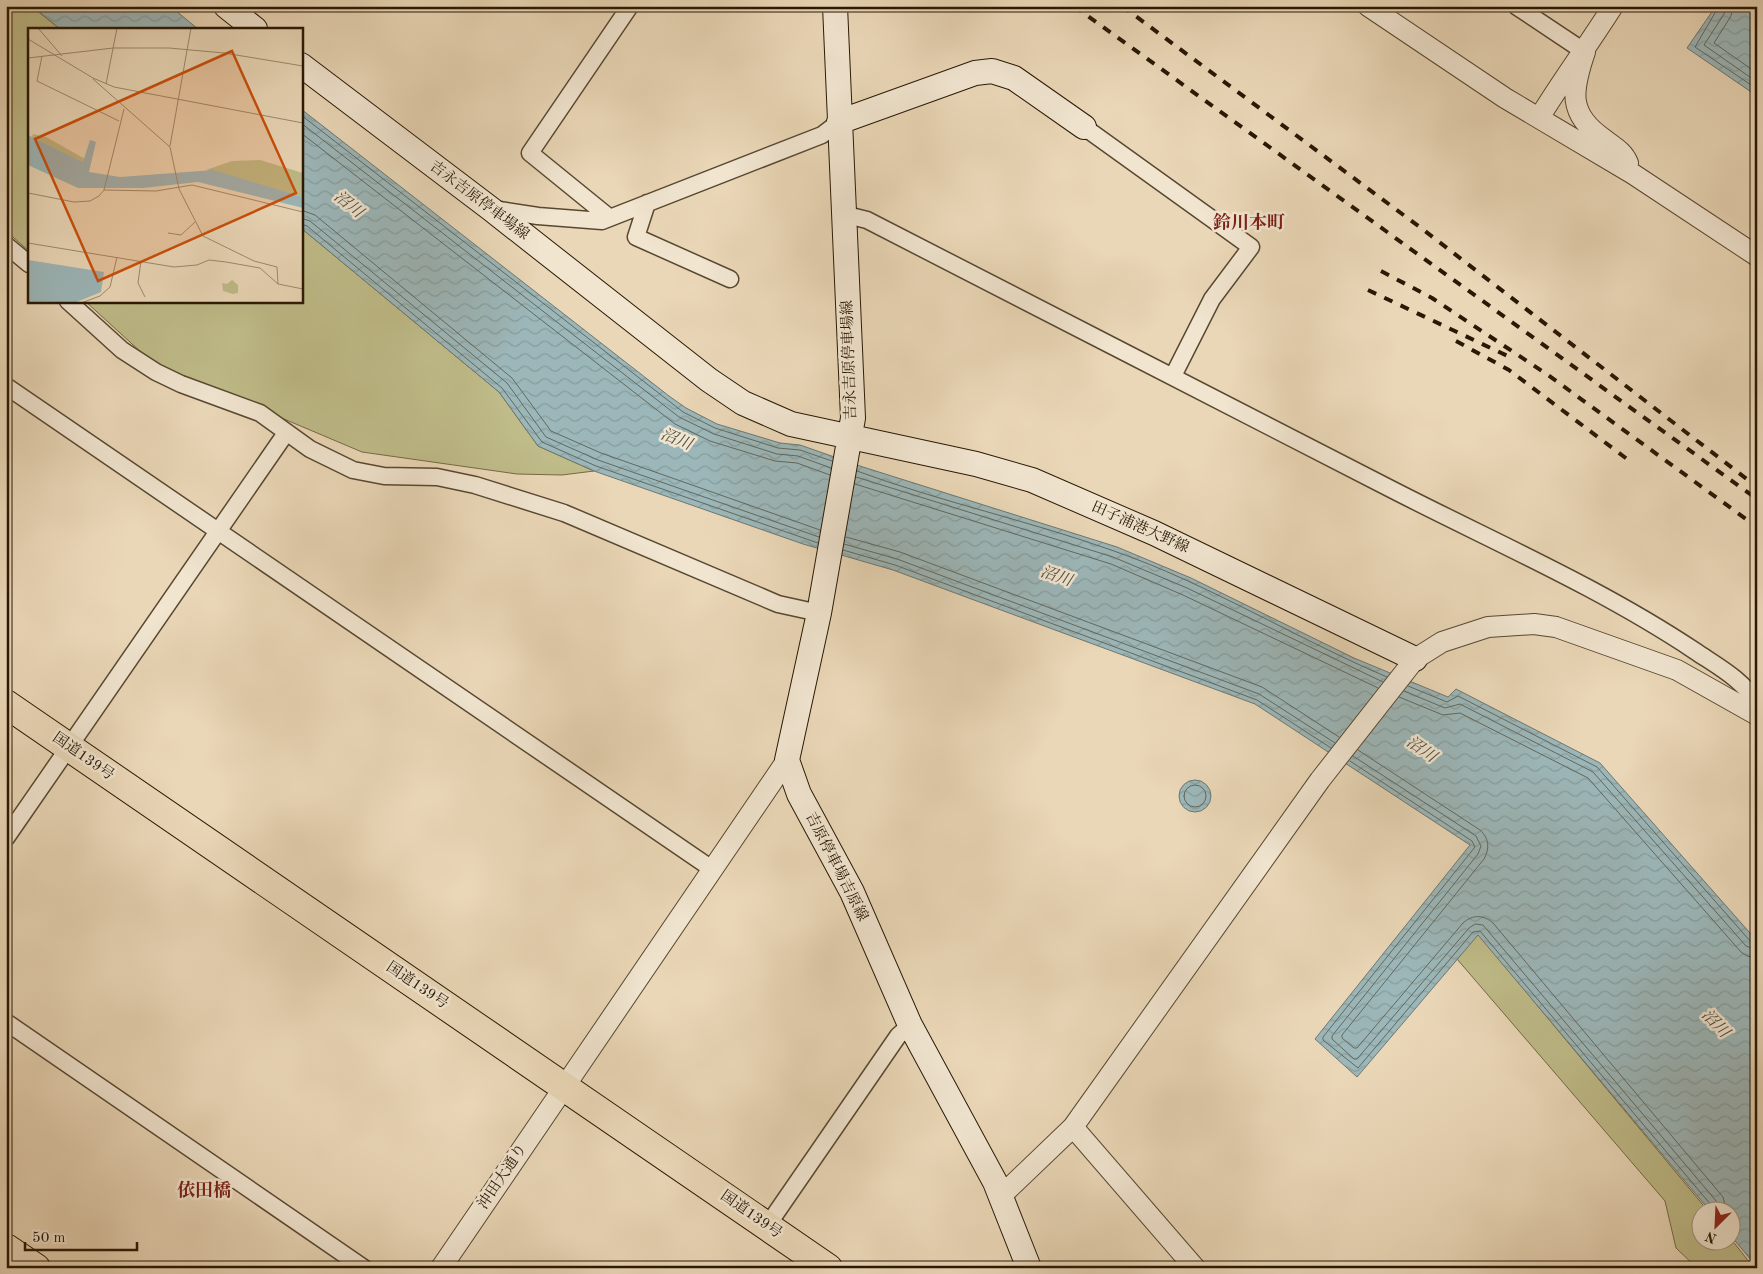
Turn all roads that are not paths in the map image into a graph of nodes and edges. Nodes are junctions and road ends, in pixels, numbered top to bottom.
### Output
1 (226, 6) edge
2 (630, 6) edge
3 (835, 6) edge
4 (1516, 6) edge
5 (1613, 6) edge
6 (1372, 7) edge
7 (254, 28) edge
8 (1585, 52) junction
9 (302, 66) edge
10 (1539, 118) junction
11 (839, 122) junction
12 (1084, 127) joint
13 (1632, 174) junction
14 (647, 204) junction
15 (491, 209) junction
16 (610, 218) junction
17 (844, 220) junction
18 (6, 245) edge
19 (1757, 256) edge
20 (28, 263) edge
21 (730, 279) dead end
22 (69, 302) edge
23 (1173, 376) junction
24 (6, 386) edge
25 (286, 433) junction
26 (850, 446) junction
27 (219, 532) junction
28 (819, 613) junction
29 (1415, 659) junction
30 (6, 704) edge
31 (1757, 704) edge
32 (1757, 715) edge
33 (70, 747) junction
34 (787, 760) junction
35 (6, 838) edge
36 (712, 869) junction
37 (6, 1022) edge
38 (910, 1025) junction
39 (564, 1085) junction
40 (1073, 1127) junction
41 (1001, 1196) junction
42 (767, 1226) junction
43 (6, 1248) edge
44 (36, 1268) edge
45 (364, 1268) edge
46 (441, 1268) edge
47 (828, 1268) edge
48 (1030, 1268) edge
49 (1195, 1268) edge

1 - 7 main road
2 - 16 street
3 - 11 main road
4 - 8 street
5 - 8 street
6 - 10 street
8 - 10 street
8 - 13 street
9 - 15 main road, 吉永吉原停車場線
10 - 13 street
11 - 12 main road
11 - 14 street
11 - 17 main road, 吉永吉原停車場線
12 - 23 street
13 - 19 street
14 - 16 street
14 - 21 street
15 - 16 street
15 - 26 main road, 吉永吉原停車場線
17 - 23 street
17 - 26 main road, 吉永吉原停車場線
18 - 20 street
22 - 25 street
23 - 31 street
24 - 27 street
25 - 27 street
25 - 28 street
26 - 28 main road
26 - 29 main road, 田子浦港大野線
27 - 33 street
27 - 36 street
28 - 34 main road
29 - 32 street
29 - 40 street
30 - 33 highway, 国道139号
33 - 35 street
33 - 39 highway, 国道139号
34 - 36 street, 沖田大通り
34 - 38 main road, 吉原停車場吉原線
36 - 39 street, 沖田大通り
37 - 45 street
38 - 41 main road, 吉原停車場吉原線
38 - 42 street
39 - 42 highway, 国道139号
39 - 46 street, 沖田大通り
40 - 41 street
40 - 49 street
41 - 48 main road, 吉原停車場吉原線
42 - 47 highway, 国道139号
43 - 44 highway

